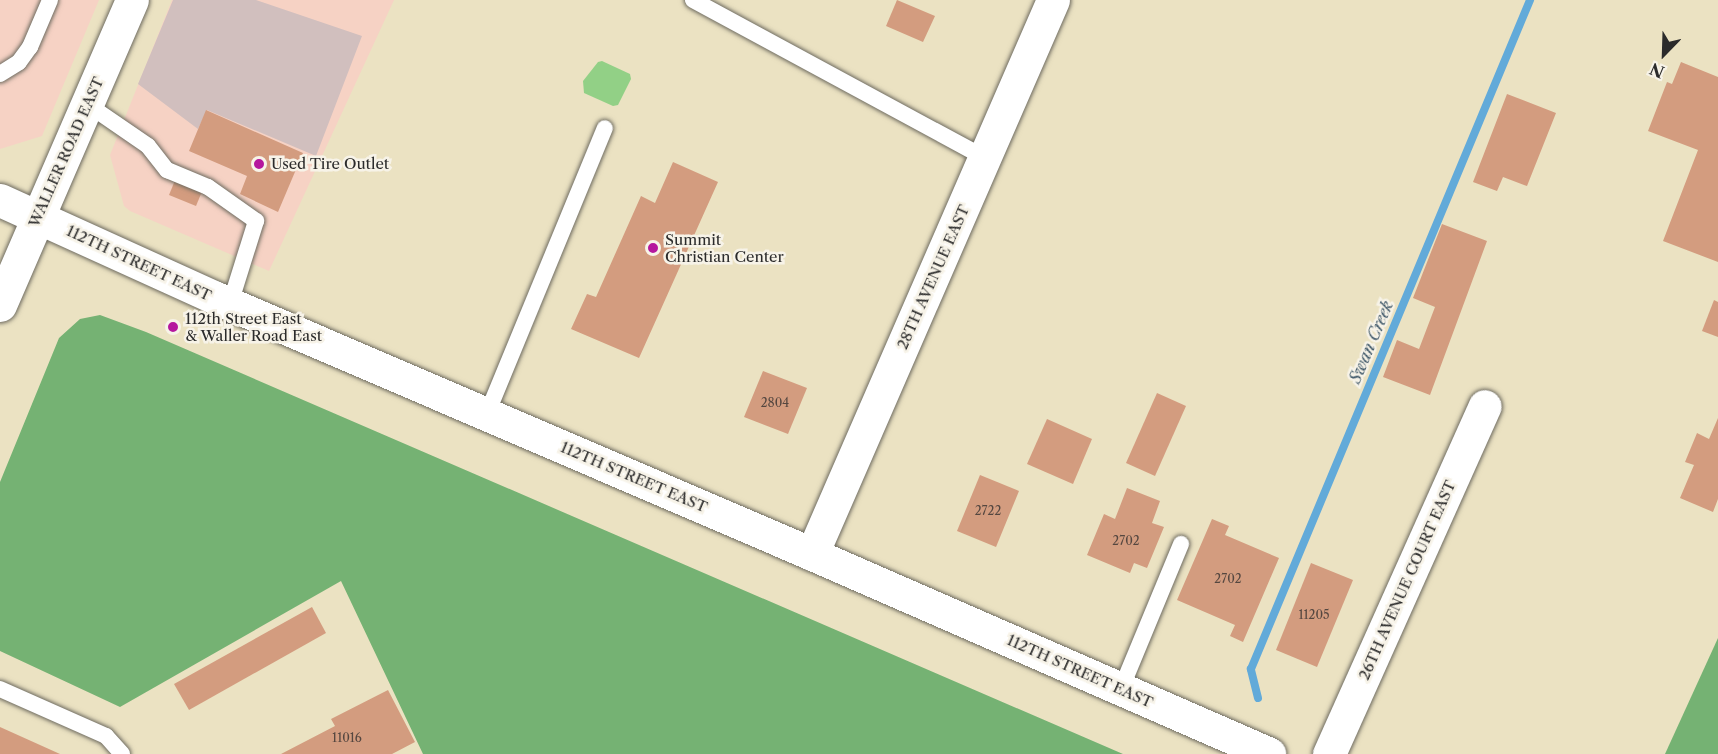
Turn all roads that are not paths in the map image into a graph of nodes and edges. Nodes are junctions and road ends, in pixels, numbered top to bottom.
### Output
1 (50, 0) edge
2 (132, 0) edge
3 (693, 0) edge
4 (1053, 0) edge
5 (0, 74) edge
6 (87, 104) junction
7 (605, 128) dead end
8 (985, 158) junction
9 (0, 200) edge
10 (37, 216) junction
11 (230, 304) junction
12 (0, 305) edge
13 (1485, 406) dead end
14 (487, 414) junction
15 (1181, 544) dead end
16 (812, 554) junction
17 (0, 689) edge
18 (1121, 689) junction
19 (122, 754) edge
20 (1269, 754) edge
21 (1329, 754) edge

1 - 5 lane
2 - 6 main road, WALLER ROAD EAST
3 - 8 lane
4 - 8 main road, 28TH AVENUE EAST
6 - 10 main road, WALLER ROAD EAST
6 - 11 lane
7 - 14 lane
8 - 16 main road, 28TH AVENUE EAST
9 - 10 main road, 112TH STREET EAST
10 - 11 main road, 112TH STREET EAST
10 - 12 main road, WALLER ROAD EAST
11 - 14 main road, 112TH STREET EAST
13 - 21 main road, 26TH AVENUE COURT EAST
14 - 16 main road, 112TH STREET EAST
15 - 18 lane
16 - 18 main road, 112TH STREET EAST
17 - 19 lane
18 - 20 main road, 112TH STREET EAST

